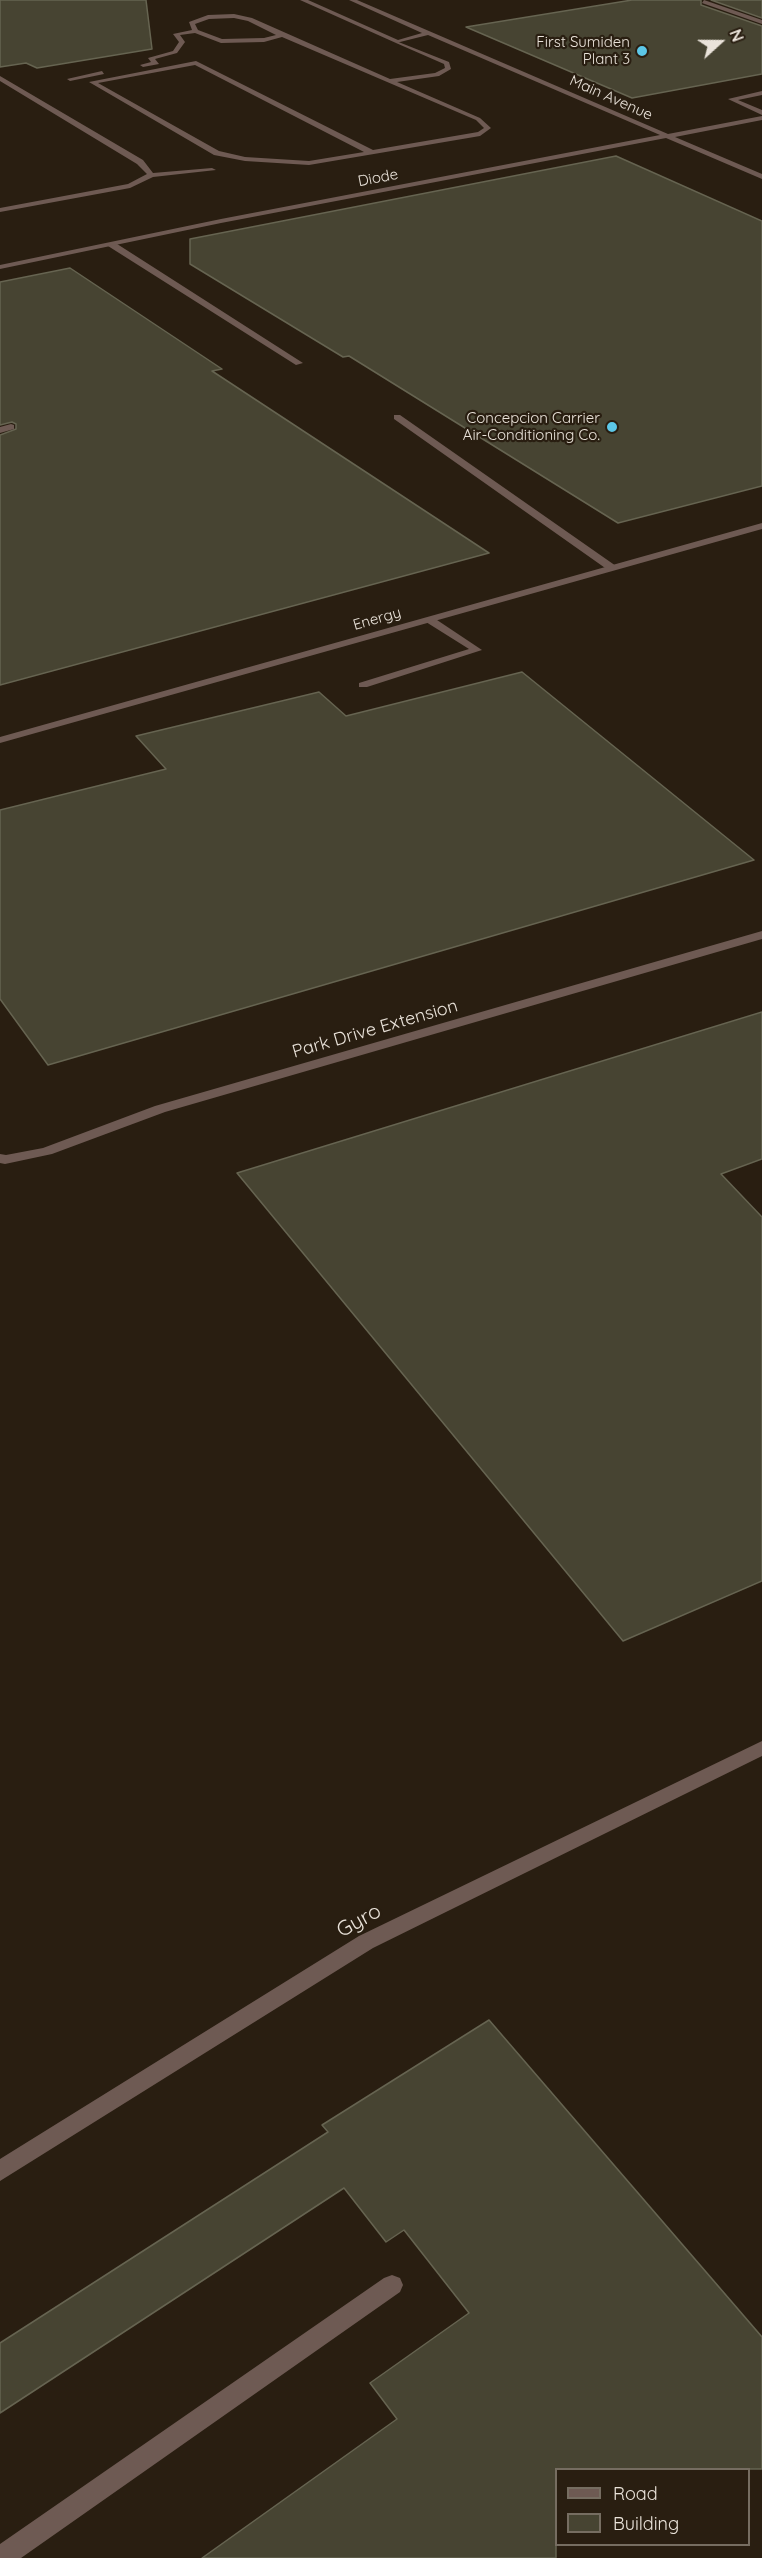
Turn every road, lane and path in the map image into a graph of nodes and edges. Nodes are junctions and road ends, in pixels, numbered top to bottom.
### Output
1 (303, 0) edge
2 (352, 0) edge
3 (704, 2) dead end
4 (762, 22) edge
5 (196, 31) junction
6 (428, 33) junction
7 (282, 35) junction
8 (398, 42) junction
9 (0, 78) edge
10 (70, 79) dead end
11 (392, 81) junction
12 (762, 93) edge
13 (762, 113) edge
14 (762, 118) edge
15 (666, 137) junction
16 (372, 153) junction
17 (212, 170) dead end
18 (152, 175) junction
19 (762, 177) edge
20 (0, 210) edge
21 (111, 244) junction
22 (0, 267) edge
23 (299, 363) dead end
24 (398, 417) dead end
25 (11, 427) dead end
26 (0, 430) edge
27 (762, 526) edge
28 (612, 568) junction
29 (430, 620) junction
30 (363, 685) dead end
31 (0, 740) edge
32 (762, 935) edge
33 (0, 1158) edge
34 (762, 1748) edge
35 (0, 2171) edge
36 (392, 2284) dead end
37 (0, 2558) edge

1 - 8 street
2 - 6 street, Main Avenue
3 - 4 street
5 - 7 street
5 - 7 street
5 - 10 street
6 - 8 street
6 - 15 street, Main Avenue
7 - 11 street
8 - 11 street
9 - 18 street
11 - 16 street
12 - 13 street
14 - 15 street, Diode
15 - 19 street, Main Avenue
15 - 21 street, Diode
16 - 16 street
17 - 18 street
18 - 20 street
21 - 22 street, Diode
21 - 23 street
24 - 28 street
25 - 26 street
27 - 28 street, Energy
28 - 29 street, Energy
29 - 30 street
29 - 31 street, Energy
32 - 33 street, Park Drive Extension
34 - 35 street, Gyro
36 - 37 street

